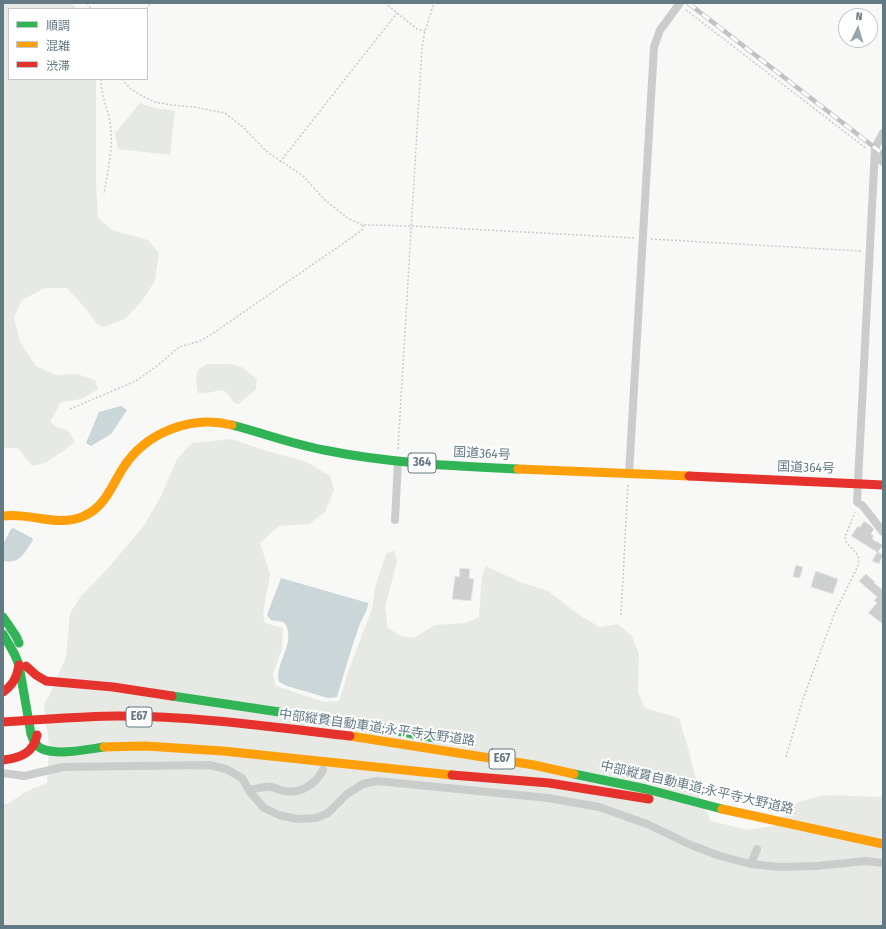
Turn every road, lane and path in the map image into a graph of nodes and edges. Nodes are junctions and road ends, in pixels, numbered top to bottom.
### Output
1 (385, 3) edge
2 (434, 3) edge
3 (679, 4) edge
4 (397, 13) junction
5 (425, 31) junction
6 (101, 80) edge
7 (123, 80) edge
8 (883, 133) edge
9 (875, 156) junction
10 (280, 162) junction
11 (883, 162) edge
12 (104, 194) dead end
13 (363, 226) junction
14 (412, 226) junction
15 (642, 239) junction
16 (870, 251) junction
17 (70, 409) dead end
18 (398, 461) junction
19 (629, 474) junction
20 (859, 484) junction
21 (883, 485) edge
22 (857, 502) junction
23 (5, 515) edge
24 (395, 520) dead end
25 (883, 532) edge
26 (621, 615) dead end
27 (3, 617) edge
28 (3, 634) edge
29 (22, 666) junction
30 (3, 692) edge
31 (7, 722) edge
32 (444, 740) dead end
33 (35, 744) junction
34 (465, 745) dead end
35 (786, 757) dead end
36 (3, 760) edge
37 (323, 770) dead end
38 (3, 773) edge
39 (646, 789) junction
40 (249, 790) junction
41 (717, 808) junction
42 (883, 844) edge
43 (757, 849) dead end
44 (883, 863) edge
45 (751, 864) junction

1 - 4 path
2 - 5 path
3 - 9 path
3 - 15 street
4 - 5 path
4 - 10 path
5 - 14 path
6 - 12 path
7 - 10 path
8 - 9 street
9 - 11 street
9 - 16 street
10 - 13 path
13 - 14 path
13 - 17 path
14 - 15 path
14 - 18 path
15 - 16 path
15 - 19 street
16 - 20 street
18 - 19 highway, 国道364号 / 364
18 - 23 highway, 国道364号 / 364
18 - 24 street
19 - 20 highway, 国道364号 / 364
19 - 26 path
20 - 21 highway, 国道364号 / 364
20 - 22 street
22 - 25 street
22 - 35 path
27 - 29 highway
28 - 29 highway
29 - 30 highway
29 - 32 highway
29 - 33 highway
31 - 39 highway, 中部縦貫自動車道;永平寺大野道路 / E67
33 - 36 highway
33 - 41 highway
34 - 39 highway
37 - 40 street
38 - 40 street
39 - 41 highway, 中部縦貫自動車道;永平寺大野道路 / E67
40 - 45 street
41 - 42 highway, 中部縦貫自動車道;永平寺大野道路 / E67
43 - 45 street
44 - 45 street

